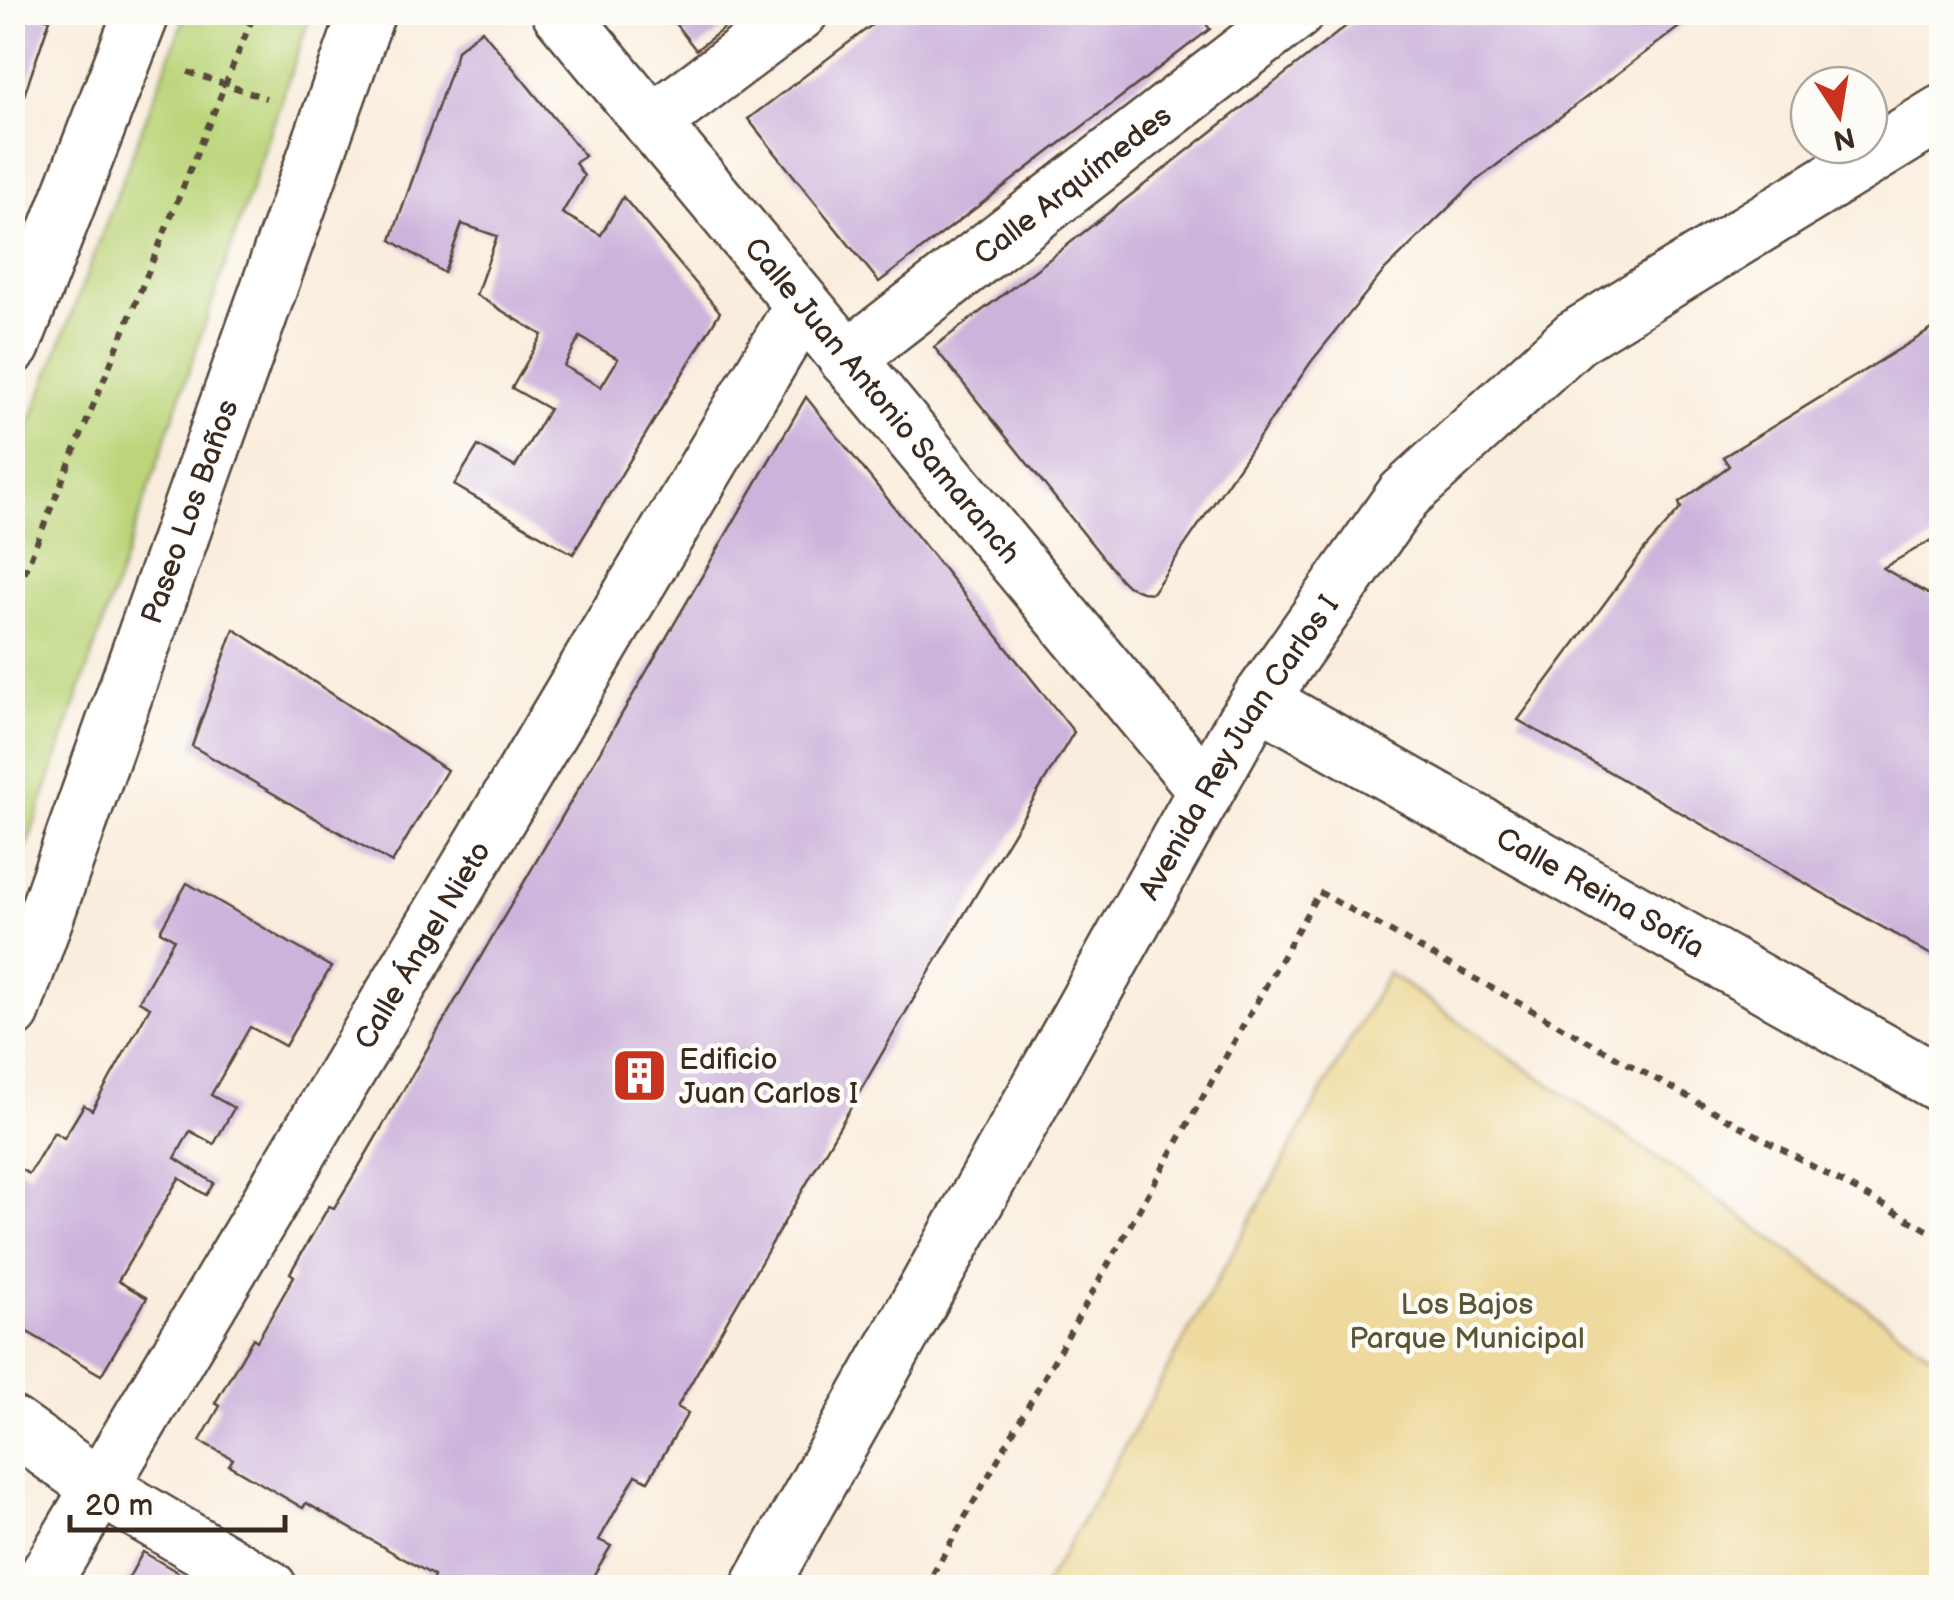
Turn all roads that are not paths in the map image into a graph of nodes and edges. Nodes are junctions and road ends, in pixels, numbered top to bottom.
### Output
1 (367, 12) edge
2 (560, 12) edge
3 (800, 12) edge
4 (1296, 12) edge
5 (135, 32) edge
6 (1942, 113) edge
7 (652, 122) junction
8 (803, 305) junction
9 (13, 346) edge
10 (847, 359) junction
11 (1260, 700) junction
12 (1206, 790) junction
13 (12, 1012) edge
14 (1942, 1086) edge
15 (12, 1424) edge
16 (99, 1488) junction
17 (40, 1588) edge
18 (269, 1588) edge
19 (759, 1588) edge

1 - 13 street, Paseo Los Baños
2 - 7 street, Calle Juan Antonio Samaranch
3 - 7 street
4 - 10 street, Calle Arquímedes
5 - 9 street
6 - 11 street, Avenida Rey Juan Carlos I
7 - 8 street, Calle Juan Antonio Samaranch
8 - 10 street, Calle Juan Antonio Samaranch
8 - 16 street, Calle Ángel Nieto
10 - 12 street, Calle Juan Antonio Samaranch
11 - 12 street, Avenida Rey Juan Carlos I
11 - 14 street, Calle Reina Sofía
12 - 19 street, Avenida Rey Juan Carlos I
15 - 16 street
16 - 17 street, Calle Ángel Nieto
16 - 18 street

